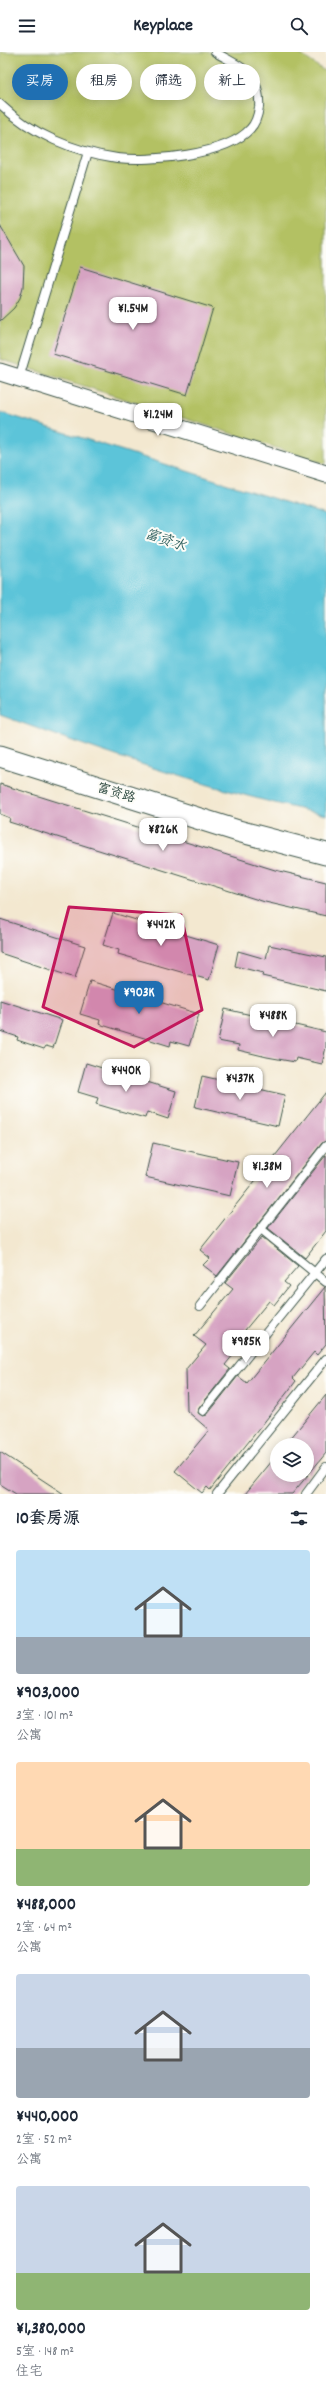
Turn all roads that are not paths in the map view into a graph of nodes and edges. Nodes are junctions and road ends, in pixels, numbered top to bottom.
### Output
1 (216, 52) edge
2 (0, 104) edge
3 (88, 152) junction
4 (0, 372) edge
5 (19, 378) junction
6 (326, 474) edge
7 (0, 756) edge
8 (326, 854) edge
9 (326, 1146) edge
10 (261, 1229) junction
11 (326, 1259) edge
12 (315, 1273) junction
13 (326, 1282) edge
14 (200, 1306) dead end
15 (326, 1359) edge
16 (203, 1411) dead end
17 (326, 1467) edge
18 (217, 1494) edge
19 (306, 1494) edge

1 - 3 lane
2 - 3 lane
3 - 5 lane
4 - 5 street
5 - 6 street
7 - 8 street, 富资路
9 - 10 lane
10 - 12 lane
10 - 14 lane
11 - 12 lane
12 - 13 lane
12 - 16 lane
15 - 18 lane
17 - 19 lane

